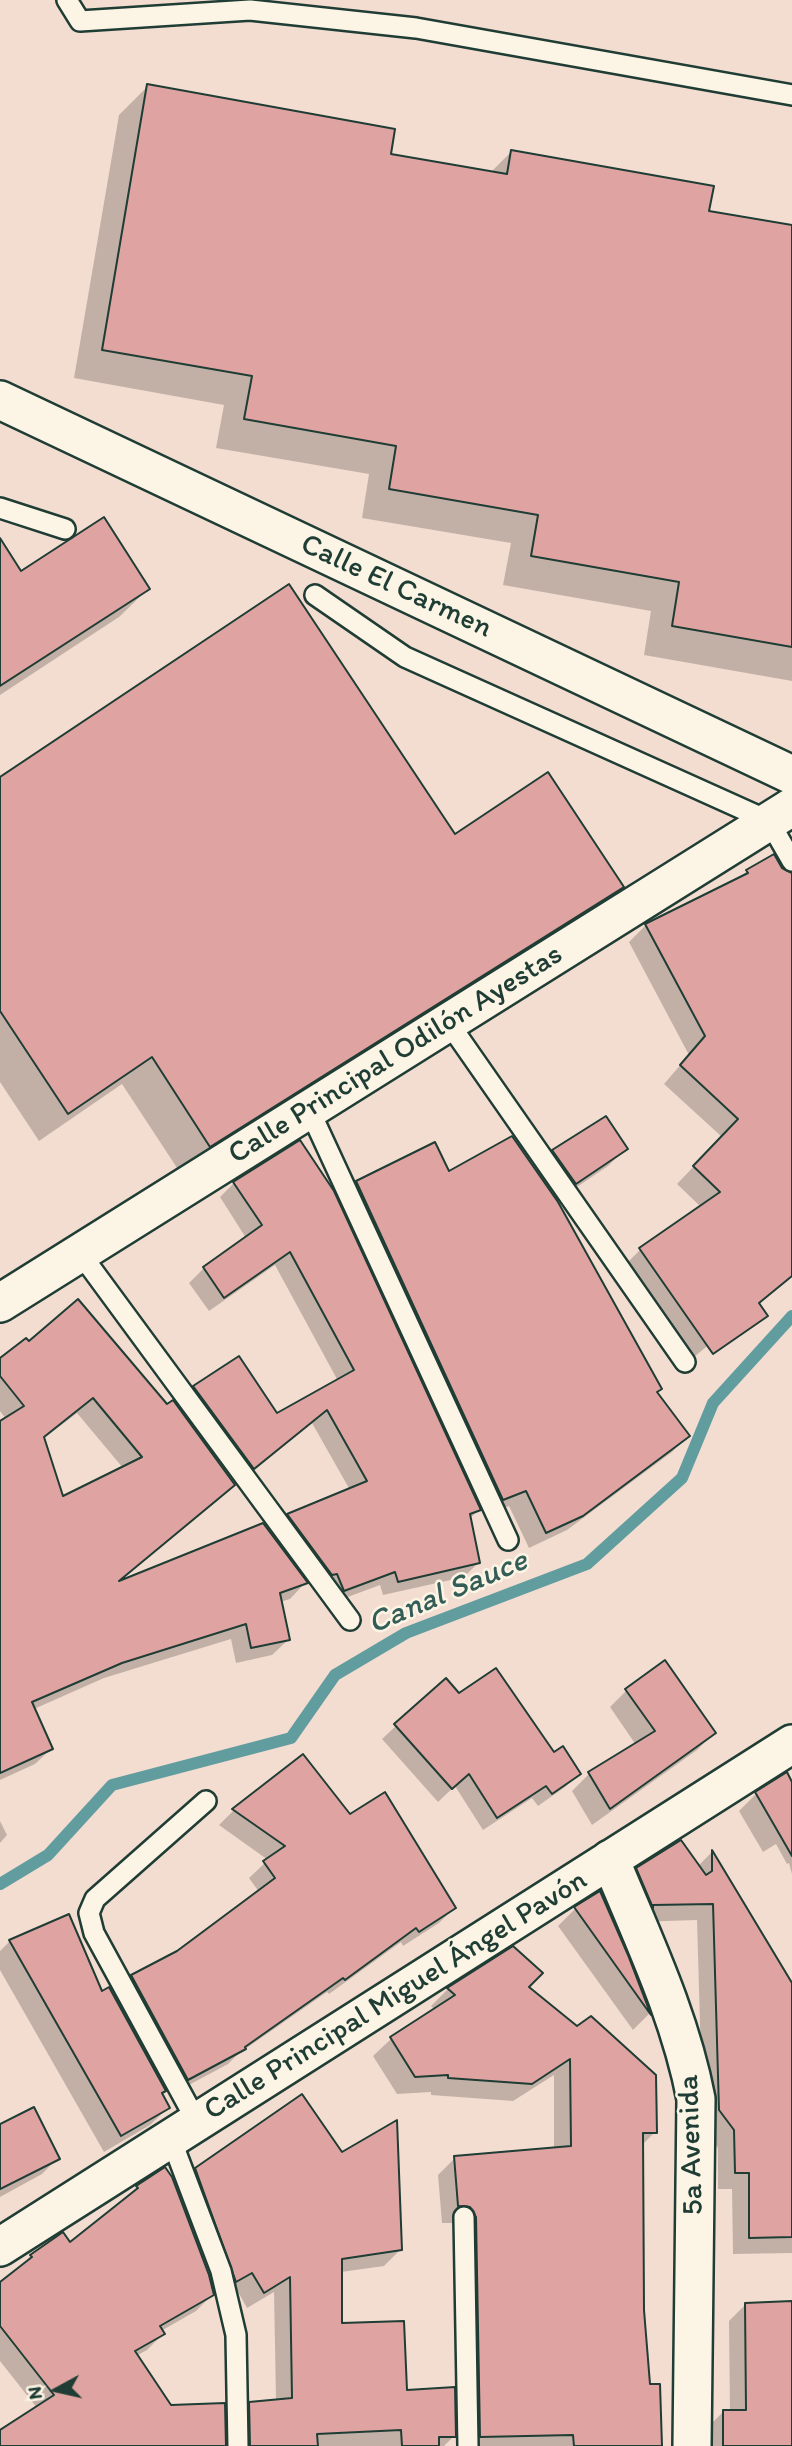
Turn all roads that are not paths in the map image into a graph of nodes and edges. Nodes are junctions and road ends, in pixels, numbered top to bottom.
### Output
1 (67, 0) edge
2 (244, 5) edge
3 (792, 95) edge
4 (0, 400) edge
5 (0, 508) edge
6 (65, 529) dead end
7 (315, 595) dead end
8 (792, 775) edge
9 (780, 814) edge
10 (792, 861) edge
11 (448, 1022) junction
12 (309, 1110) junction
13 (80, 1253) junction
14 (0, 1303) edge
15 (685, 1362) dead end
16 (508, 1540) dead end
17 (351, 1620) dead end
18 (792, 1744) edge
19 (206, 1801) dead end
20 (610, 1859) junction
21 (184, 2131) junction
22 (464, 2217) dead end
23 (0, 2247) edge
24 (238, 2446) edge
25 (468, 2446) edge
26 (692, 2446) edge

1 - 2 lane
2 - 3 lane
4 - 8 street, Calle El Carmen
5 - 6 lane
7 - 9 lane
9 - 10 lane
9 - 11 street, Calle Principal Odilón Ayestas
11 - 12 street, Calle Principal Odilón Ayestas
11 - 15 lane
12 - 13 street, Calle Principal Odilón Ayestas
12 - 16 lane
13 - 14 street, Calle Principal Odilón Ayestas
13 - 17 lane
18 - 20 street, Calle Principal Miguel Ángel Pavón
19 - 21 lane
20 - 21 street, Calle Principal Miguel Ángel Pavón
20 - 26 street, 5a Avenida
21 - 23 street, Calle Principal Miguel Ángel Pavón
21 - 24 lane
22 - 25 lane

